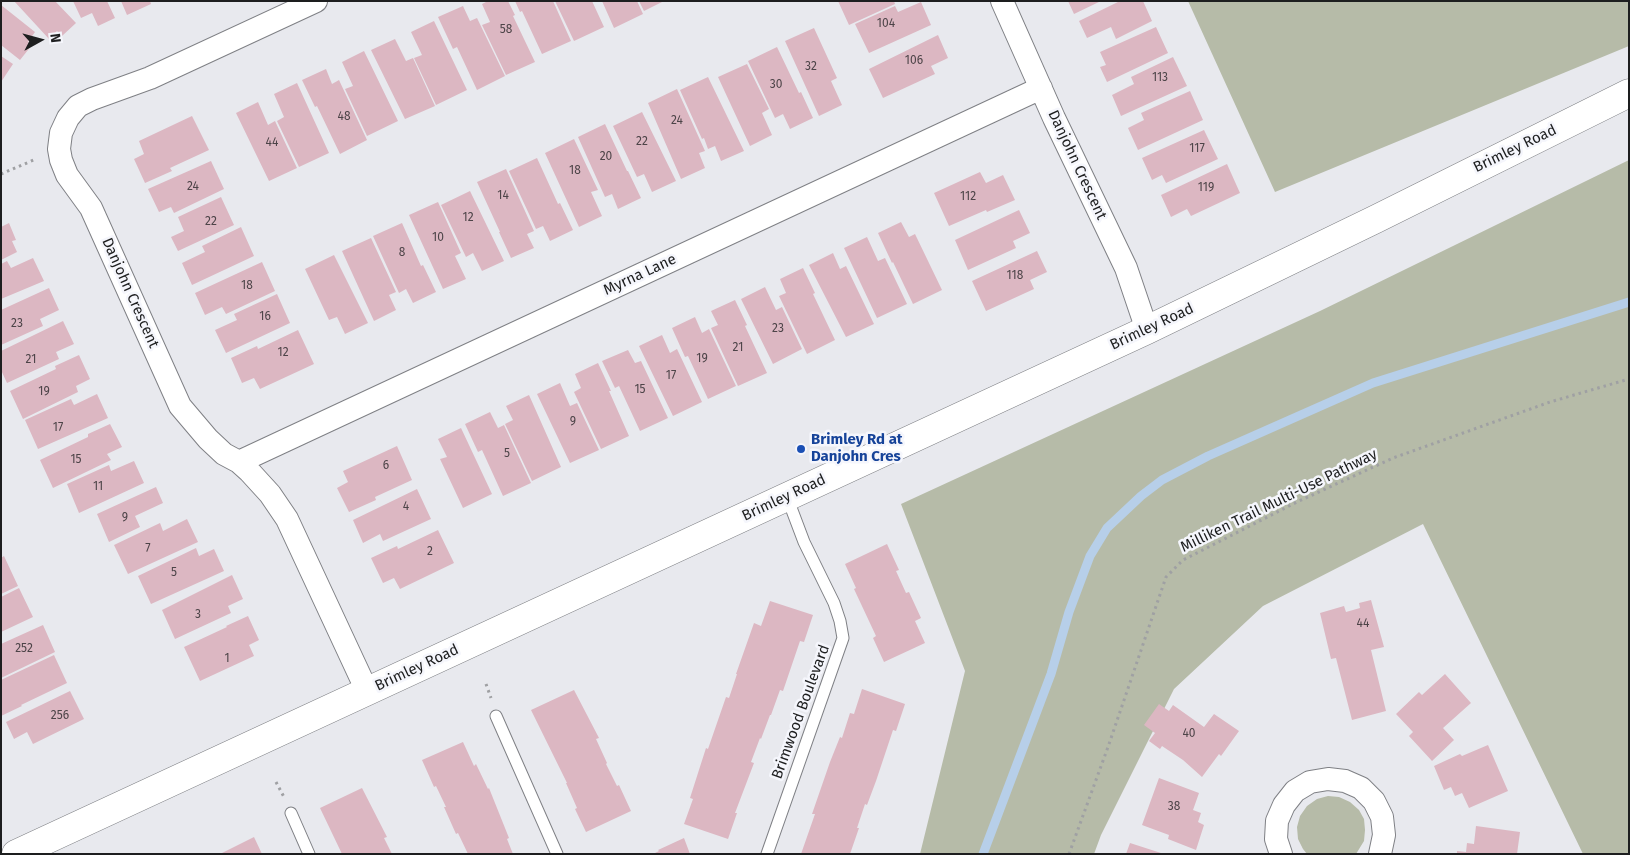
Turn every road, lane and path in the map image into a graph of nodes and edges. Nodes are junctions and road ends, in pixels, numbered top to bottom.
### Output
1 (316, 1) edge
2 (1002, 1) edge
3 (1041, 88) junction
4 (1629, 93) edge
5 (59, 149) junction
6 (1, 174) edge
7 (1147, 330) junction
8 (1629, 379) edge
9 (239, 462) junction
10 (787, 497) junction
11 (367, 691) junction
12 (496, 716) dead end
13 (292, 813) dead end
14 (16, 854) edge
15 (309, 854) edge
16 (557, 854) edge
17 (767, 854) edge
18 (1068, 854) edge
19 (1281, 854) edge
20 (1380, 854) edge

1 - 5 street
2 - 3 street, Danjohn Crescent
3 - 7 street, Danjohn Crescent
3 - 9 street, Myrna Lane
4 - 7 main road, Brimley Road
5 - 6 path
5 - 9 street, Danjohn Crescent
7 - 10 main road, Brimley Road
8 - 18 path, Milliken Trail Multi-Use Pathway
9 - 11 street, Danjohn Crescent
10 - 11 main road, Brimley Road
10 - 17 lane, Brimwood Boulevard
11 - 14 main road, Brimley Road
12 - 16 lane
13 - 15 lane
19 - 20 street

